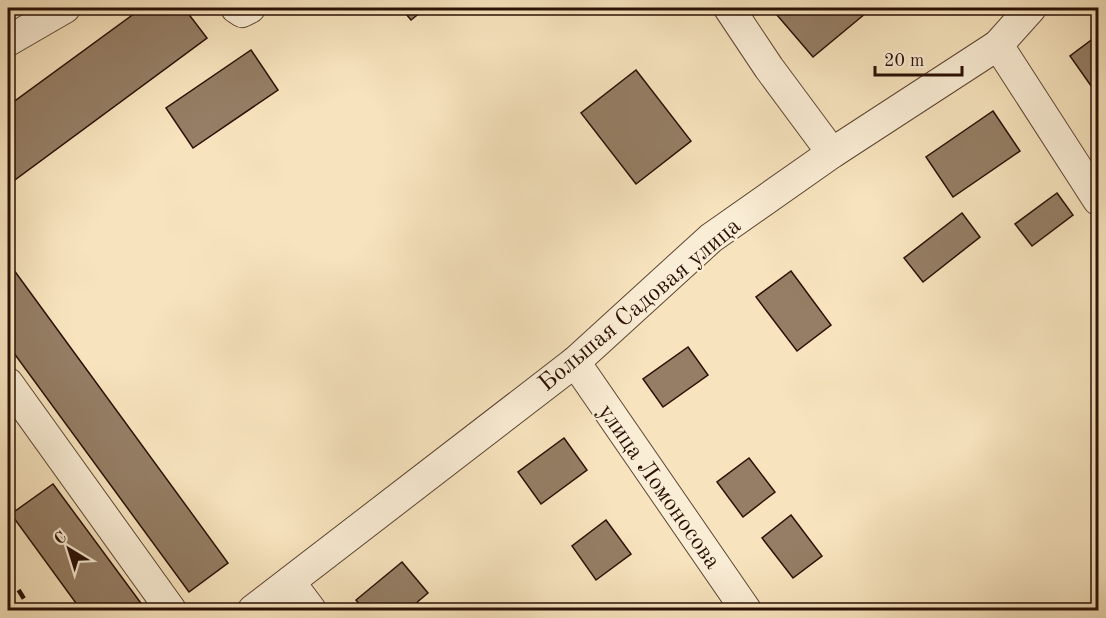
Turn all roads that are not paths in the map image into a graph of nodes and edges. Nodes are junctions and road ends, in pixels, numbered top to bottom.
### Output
1 (65, 8) edge
2 (236, 8) edge
3 (250, 8) edge
4 (729, 8) edge
5 (1031, 8) edge
6 (8, 41) edge
7 (998, 45) junction
8 (832, 153) junction
9 (1098, 200) edge
10 (575, 362) junction
11 (8, 383) edge
12 (290, 582) junction
13 (171, 610) edge
14 (253, 610) edge
15 (311, 610) edge
16 (746, 610) edge

1 - 6 street
2 - 3 street
4 - 8 street
5 - 7 street, Большая Садовая улица
7 - 8 street, Большая Садовая улица
7 - 9 street
8 - 10 street, Большая Садовая улица
10 - 12 street, Большая Садовая улица
10 - 16 street, улица Ломоносова
11 - 13 street
12 - 14 street, Большая Садовая улица
12 - 15 street

